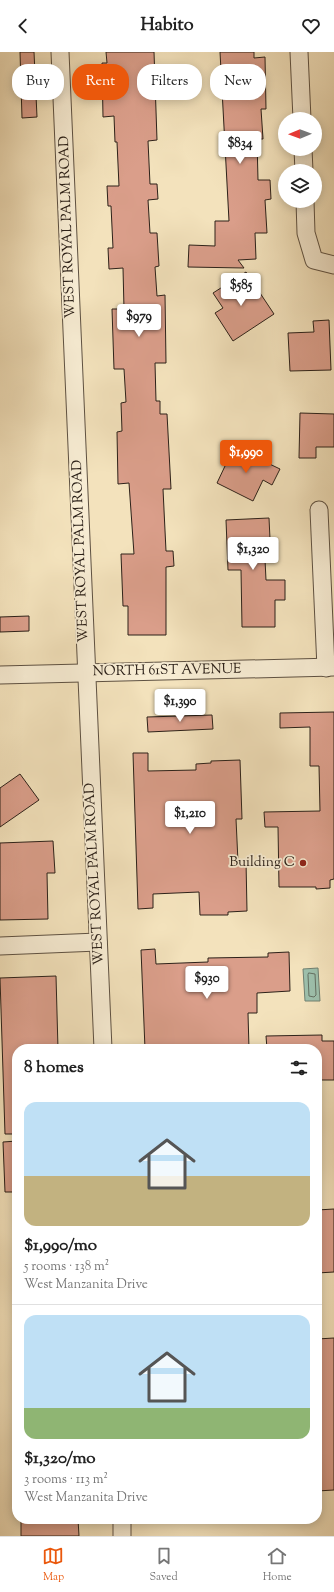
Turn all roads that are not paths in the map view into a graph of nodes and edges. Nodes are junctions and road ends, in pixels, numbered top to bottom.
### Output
1 (60, 52) edge
2 (299, 52) edge
3 (302, 112) edge
4 (305, 208) edge
5 (334, 266) edge
6 (319, 510) dead end
7 (330, 667) edge
8 (86, 673) junction
9 (0, 675) edge
10 (98, 942) junction
11 (0, 946) edge
12 (102, 1044) edge
13 (122, 1524) edge
14 (122, 1536) edge

1 - 8 street, WEST ROYAL PALM ROAD
2 - 3 street
4 - 5 street
6 - 7 street
7 - 8 street, NORTH 61ST AVENUE
8 - 9 street, NORTH 61ST AVENUE
8 - 10 street, WEST ROYAL PALM ROAD
10 - 11 street
10 - 12 street, WEST ROYAL PALM ROAD
13 - 14 street

